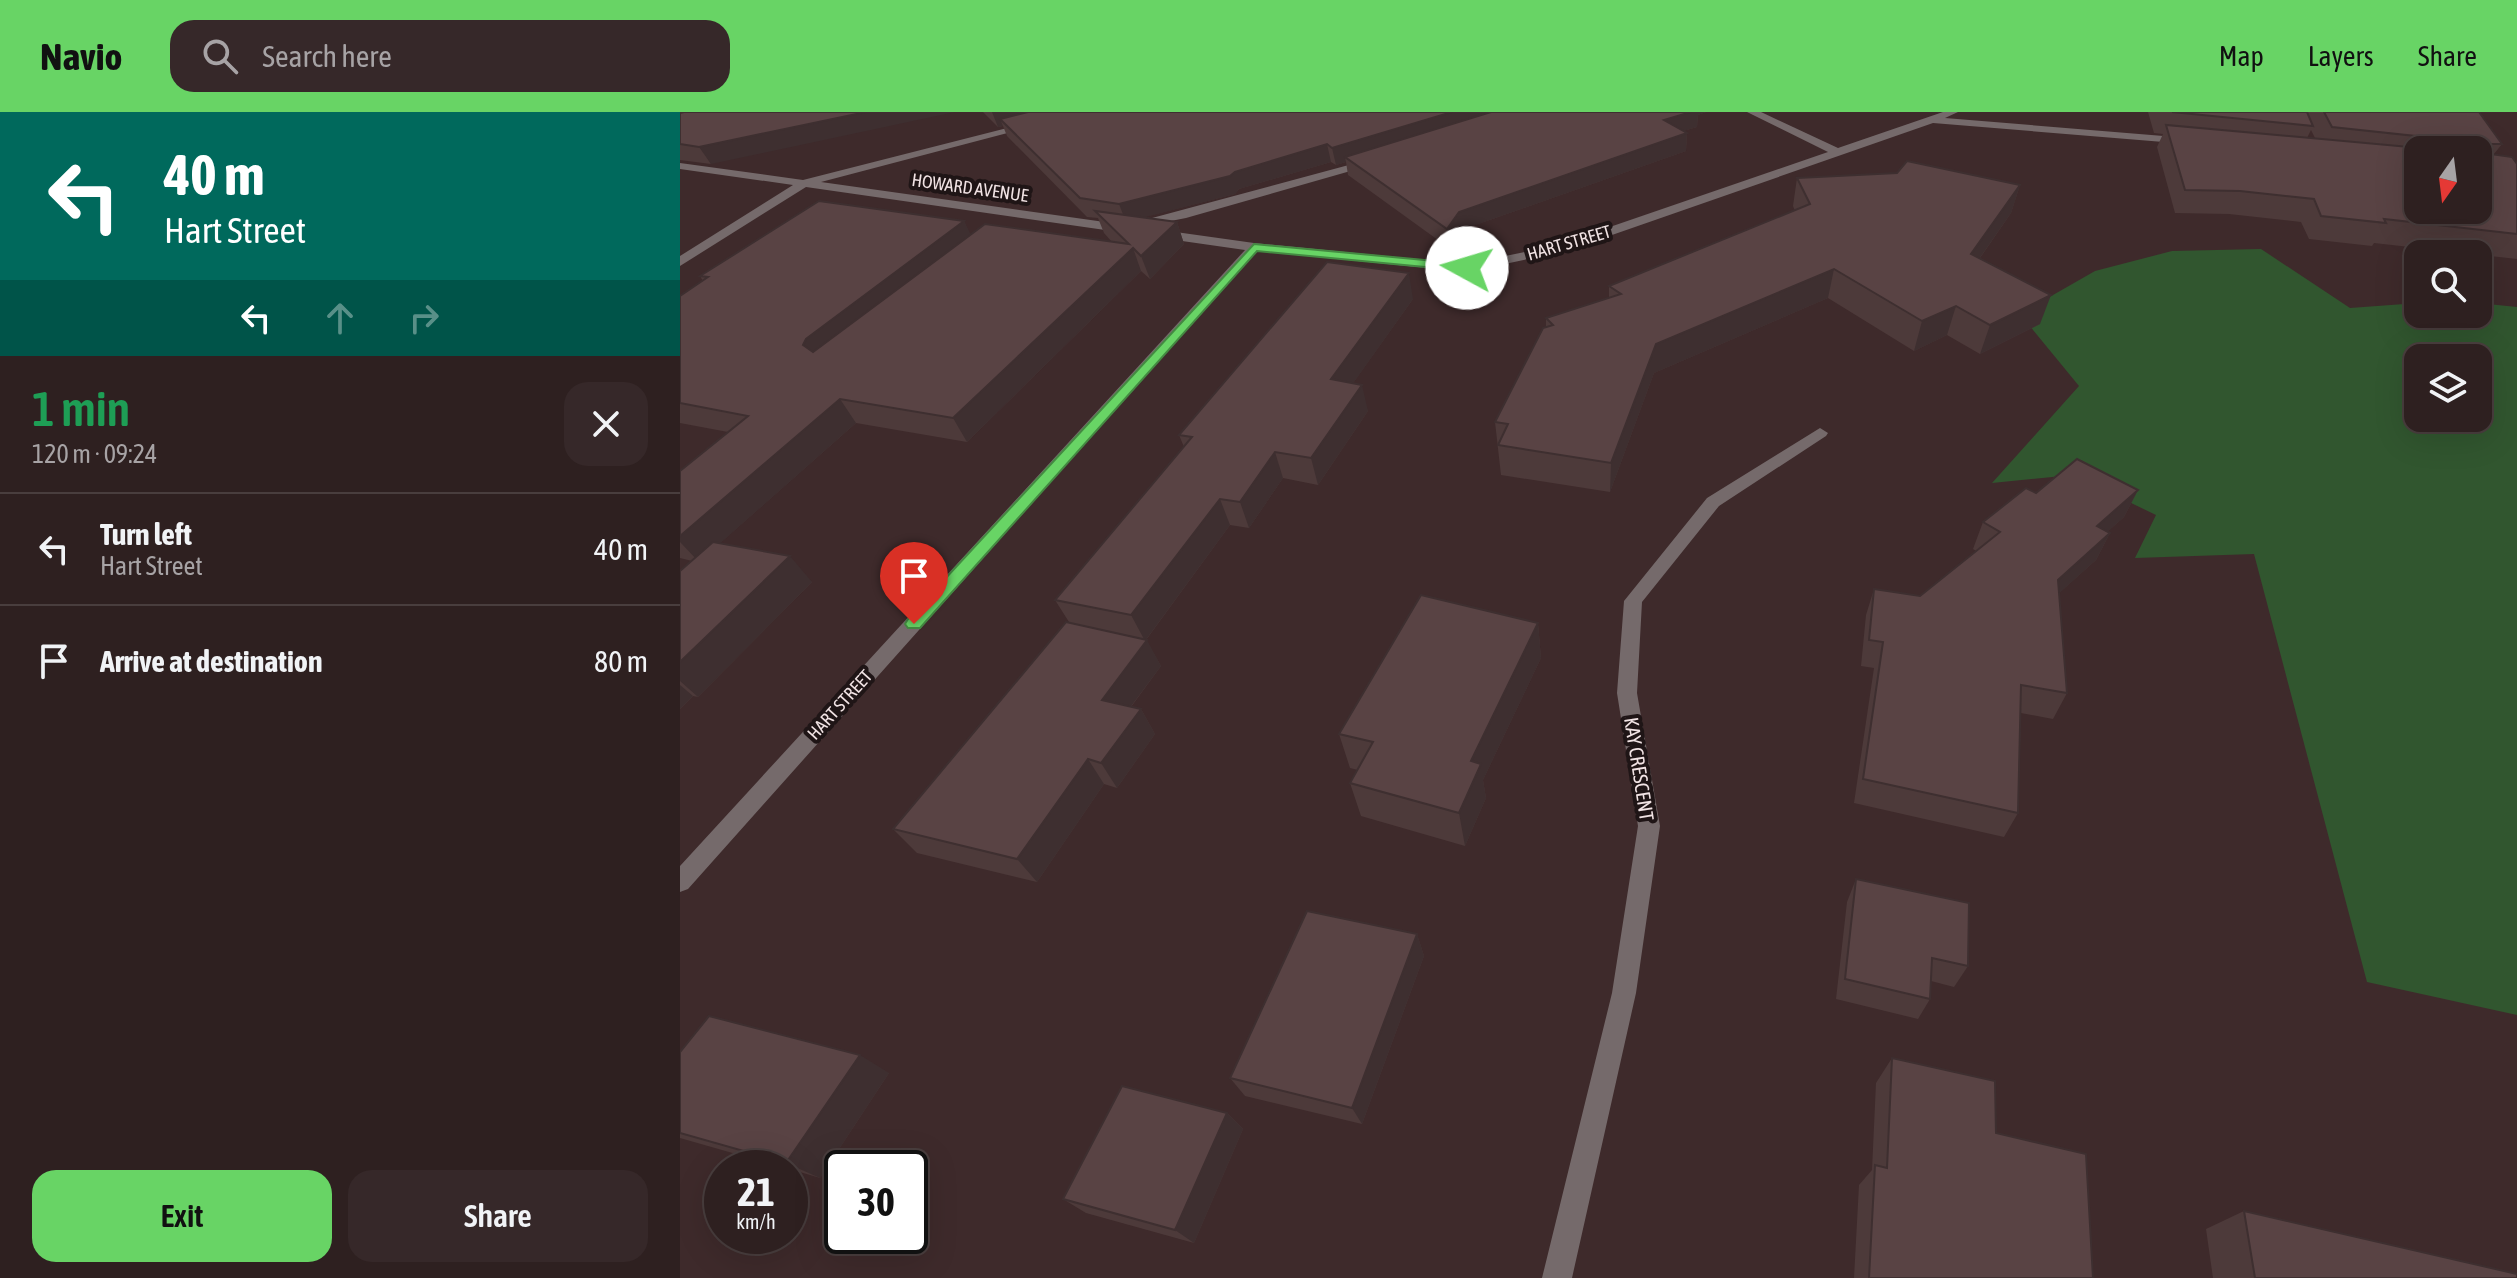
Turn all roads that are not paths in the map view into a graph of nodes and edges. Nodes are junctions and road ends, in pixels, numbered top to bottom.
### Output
1 (1083, 112) edge
2 (1752, 112) edge
3 (1953, 112) edge
4 (1933, 120) junction
5 (2206, 143) edge
6 (1835, 151) junction
7 (1385, 158) edge
8 (680, 166) edge
9 (805, 183) junction
10 (1024, 214) junction
11 (1012, 224) edge
12 (1116, 228) junction
13 (1254, 247) junction
14 (680, 262) edge
15 (1820, 433) dead end
16 (680, 882) edge
17 (1557, 1278) edge

1 - 9 street
2 - 6 street
3 - 4 street, HART STREET
4 - 5 street
4 - 6 street, HART STREET
6 - 13 street, HART STREET
7 - 12 street
8 - 9 street, HOWARD AVENUE
9 - 10 street, HOWARD AVENUE
9 - 14 street
10 - 11 street
10 - 12 street, HOWARD AVENUE
12 - 13 street, HOWARD AVENUE
13 - 16 street, HART STREET
15 - 17 street, KAY CRESCENT

